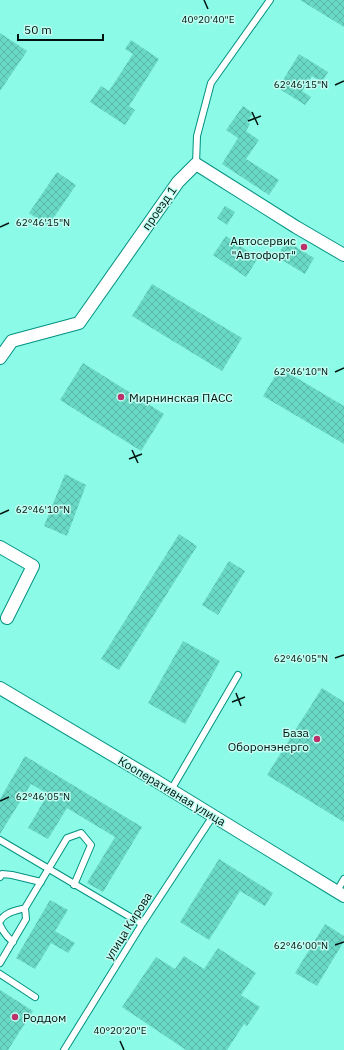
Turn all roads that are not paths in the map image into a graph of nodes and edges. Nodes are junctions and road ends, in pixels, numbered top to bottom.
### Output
1 (270, 0) edge
2 (196, 164) junction
3 (344, 255) edge
4 (0, 358) edge
5 (0, 547) edge
6 (7, 618) dead end
7 (238, 675) dead end
8 (0, 688) edge
9 (171, 790) junction
10 (213, 816) junction
11 (0, 840) edge
12 (48, 870) junction
13 (0, 877) edge
14 (344, 879) edge
15 (41, 882) junction
16 (74, 884) junction
17 (340, 894) edge
18 (25, 908) junction
19 (0, 921) edge
20 (142, 924) junction
21 (0, 925) edge
22 (13, 942) junction
23 (0, 963) edge
24 (0, 974) edge
25 (35, 997) dead end
26 (64, 1050) edge

1 - 2 lane
2 - 3 street
2 - 4 street, проезд 1
5 - 6 street
7 - 9 lane
8 - 9 street, Кооперативная улица
9 - 10 street, Кооперативная улица
10 - 17 street, Кооперативная улица
10 - 20 lane, улица Кирова
11 - 12 lane
12 - 15 lane
12 - 16 lane
12 - 16 lane
13 - 15 lane
14 - 17 lane
15 - 18 lane
16 - 20 lane
18 - 19 lane
18 - 22 lane
20 - 26 lane, улица Кирова
21 - 22 lane
22 - 23 lane
24 - 25 lane

